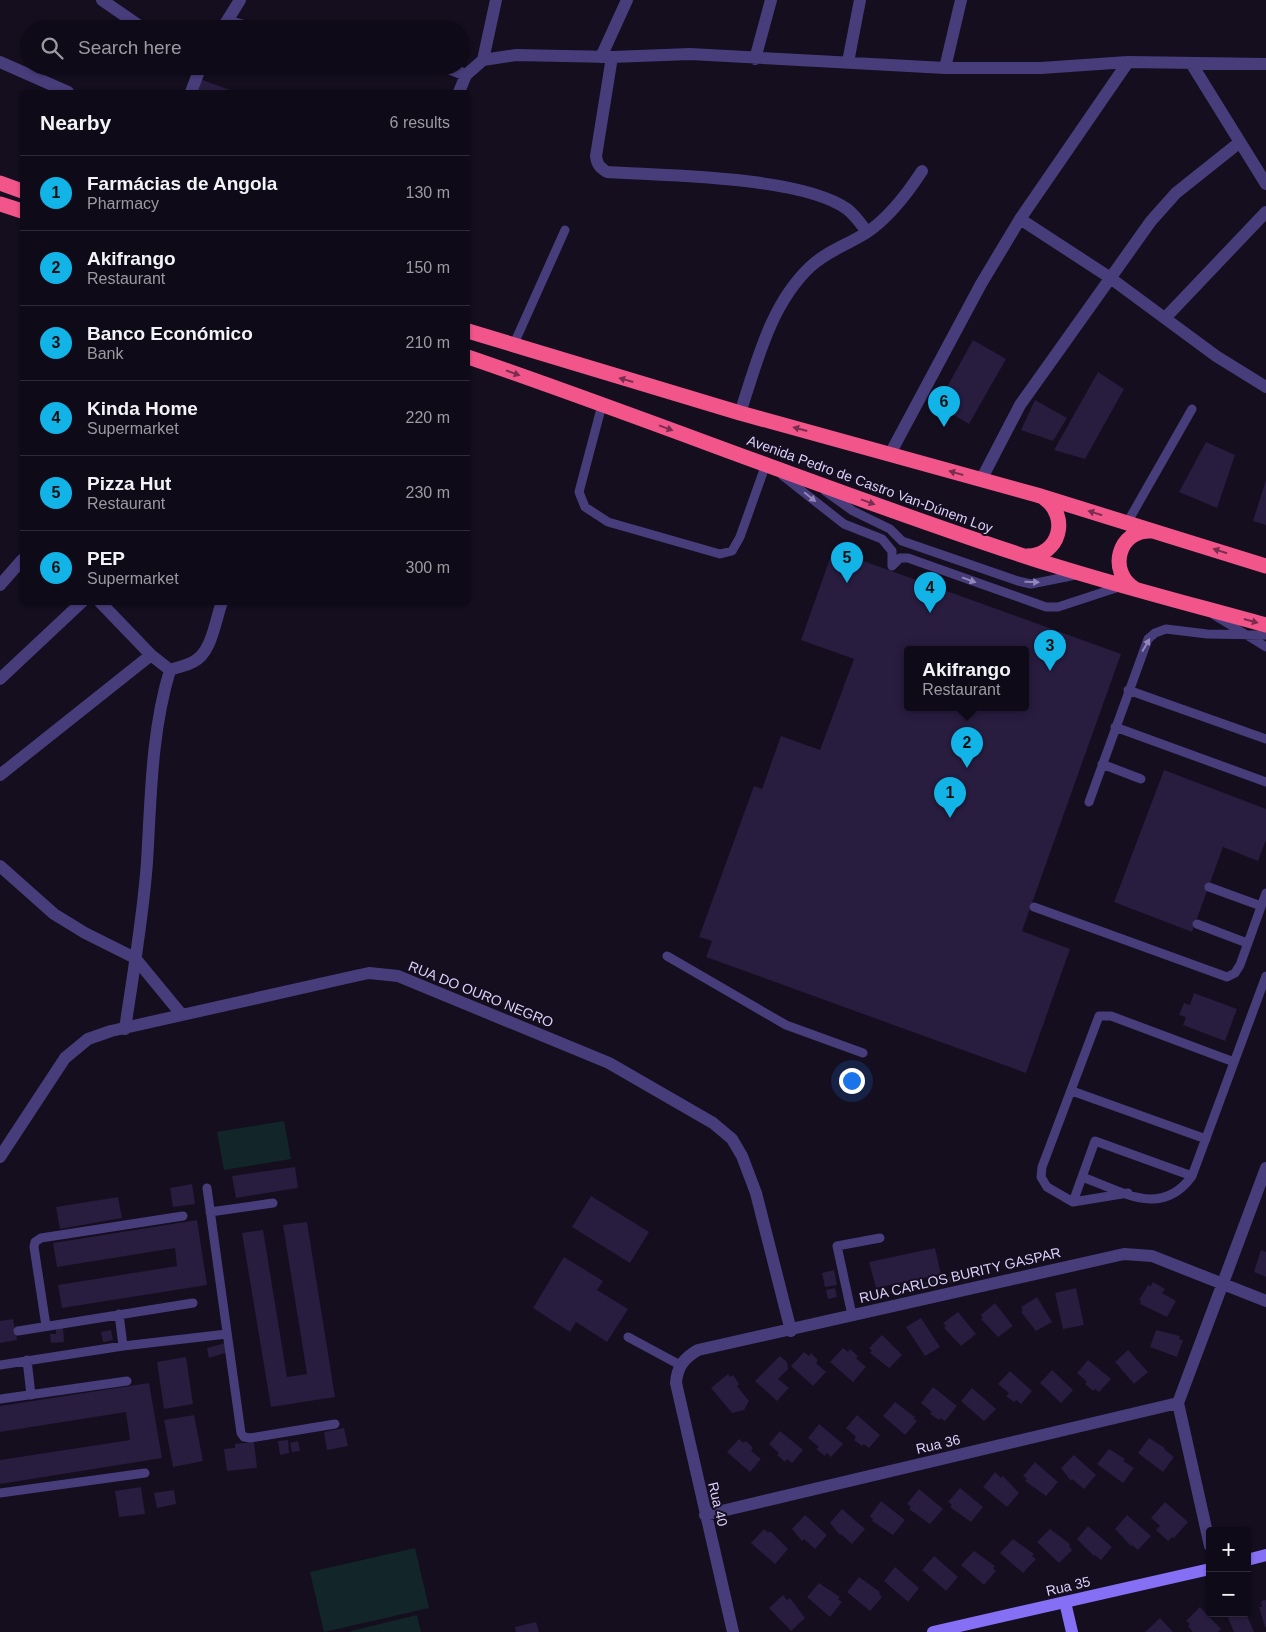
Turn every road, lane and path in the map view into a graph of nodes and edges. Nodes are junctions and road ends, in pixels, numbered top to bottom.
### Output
1 (102, 0) edge
2 (240, 0) edge
3 (496, 0) edge
4 (627, 0) edge
5 (771, 0) edge
6 (860, 0) edge
7 (961, 0) edge
8 (131, 20) edge
9 (227, 20) edge
10 (606, 57) junction
11 (755, 59) junction
12 (484, 60) junction
13 (0, 62) edge
14 (848, 62) junction
15 (1128, 62) junction
16 (1191, 62) junction
17 (1266, 64) edge
18 (945, 68) junction
19 (20, 71) edge
20 (470, 72) edge
21 (29, 75) edge
22 (196, 75) edge
23 (466, 75) edge
24 (63, 90) edge
25 (192, 90) edge
26 (460, 90) edge
27 (1240, 142) junction
28 (922, 171) dead end
29 (0, 183) edge
30 (1266, 184) edge
31 (20, 190) edge
32 (0, 204) edge
33 (20, 210) edge
34 (1266, 212) edge
35 (1020, 219) junction
36 (565, 230) dead end
37 (867, 232) junction
38 (1109, 277) junction
39 (1166, 317) junction
40 (470, 332) edge
41 (513, 346) junction
42 (470, 358) edge
43 (1266, 387) edge
44 (602, 405) junction
45 (1192, 408) dead end
46 (740, 413) junction
47 (890, 454) junction
48 (769, 465) junction
49 (809, 480) junction
50 (981, 480) junction
51 (1037, 495) junction
52 (1127, 523) junction
53 (1158, 532) junction
54 (1020, 555) junction
55 (20, 562) edge
56 (1266, 566) edge
57 (1084, 574) junction
58 (0, 585) edge
59 (1123, 586) junction
60 (1141, 592) junction
61 (79, 605) edge
62 (103, 605) edge
63 (221, 605) edge
64 (1203, 608) junction
65 (1266, 624) edge
66 (1244, 634) junction
67 (1266, 635) edge
68 (1266, 647) edge
69 (151, 655) junction
70 (170, 670) junction
71 (0, 680) edge
72 (1128, 690) junction
73 (1115, 727) junction
74 (1266, 739) edge
75 (1102, 764) junction
76 (0, 776) edge
77 (1141, 779) dead end
78 (1266, 782) edge
79 (1089, 802) dead end
80 (0, 866) edge
81 (1209, 887) dead end
82 (1266, 893) edge
83 (1261, 906) junction
84 (1034, 907) dead end
85 (1197, 924) dead end
86 (1247, 943) junction
87 (667, 956) dead end
88 (135, 958) junction
89 (1266, 976) edge
90 (182, 1016) junction
91 (125, 1029) junction
92 (863, 1053) dead end
93 (1234, 1062) junction
94 (1072, 1091) junction
95 (1206, 1139) junction
96 (0, 1157) edge
97 (1266, 1168) edge
98 (1082, 1176) junction
99 (1192, 1176) junction
100 (207, 1188) dead end
101 (1129, 1193) junction
102 (1073, 1202) junction
103 (272, 1203) dead end
104 (210, 1212) junction
105 (183, 1216) dead end
106 (880, 1238) dead end
107 (1224, 1285) junction
108 (1266, 1301) edge
109 (193, 1303) dead end
110 (119, 1314) junction
111 (852, 1315) junction
112 (46, 1326) junction
113 (18, 1331) dead end
114 (791, 1331) junction
115 (227, 1334) junction
116 (628, 1336) dead end
117 (123, 1346) junction
118 (27, 1360) junction
119 (0, 1365) edge
120 (680, 1365) junction
121 (127, 1381) dead end
122 (31, 1395) junction
123 (0, 1399) edge
124 (1178, 1403) junction
125 (336, 1424) dead end
126 (145, 1474) dead end
127 (0, 1494) edge
128 (705, 1515) junction
129 (1206, 1528) edge
130 (1266, 1556) edge
131 (1251, 1559) edge
132 (1206, 1570) edge
133 (1065, 1602) junction
134 (733, 1632) edge
135 (933, 1632) edge
136 (1072, 1632) edge

1 - 8 street
2 - 9 street
3 - 12 street
4 - 10 street
5 - 11 street
6 - 14 street
7 - 18 street
10 - 11 street
10 - 12 street
10 - 37 street
11 - 14 street
12 - 20 street
13 - 19 street
14 - 18 street
15 - 16 street
15 - 18 street
15 - 35 street
16 - 17 street
16 - 27 street
21 - 24 street
22 - 25 street
23 - 26 street
27 - 30 street
27 - 38 street
28 - 37 street
29 - 31 highway
32 - 33 highway
34 - 39 street
35 - 38 street
35 - 47 street
36 - 41 lane
37 - 46 street
38 - 39 street
38 - 50 street
39 - 43 street
40 - 41 highway, Avenida Pedro de Castro Van-Dúnem Loy
46 -> 41 highway, Avenida Pedro de Castro Van-Dúnem Loy
42 -> 44 highway, Avenida Pedro de Castro Van-Dúnem Loy
44 -> 48 highway, Avenida Pedro de Castro Van-Dúnem Loy
44 - 48 lane
45 - 52 lane
47 -> 46 highway, Avenida Pedro de Castro Van-Dúnem Loy
50 -> 47 highway, Avenida Pedro de Castro Van-Dúnem Loy
48 - 49 highway, Avenida Pedro de Castro Van-Dúnem Loy
48 -> 59 lane
49 -> 54 highway, Avenida Pedro de Castro Van-Dúnem Loy
49 -> 57 lane
50 - 51 highway, Avenida Pedro de Castro Van-Dúnem Loy
52 -> 51 highway, Avenida Pedro de Castro Van-Dúnem Loy
51 - 54 highway
52 - 53 highway, Avenida Pedro de Castro Van-Dúnem Loy
56 -> 53 highway, Avenida Pedro de Castro Van-Dúnem Loy
53 - 60 highway
54 - 57 highway, Avenida Pedro de Castro Van-Dúnem Loy
55 - 58 street
57 - 59 highway, Avenida Pedro de Castro Van-Dúnem Loy
59 - 60 highway, Avenida Pedro de Castro Van-Dúnem Loy
60 - 64 highway, Avenida Pedro de Castro Van-Dúnem Loy
61 - 71 street
62 - 69 street
63 - 70 street
64 -> 65 highway, Avenida Pedro de Castro Van-Dúnem Loy
64 - 66 lane
66 - 67 lane
66 - 68 lane
72 -> 66 lane
69 - 70 street
69 - 76 street
70 - 88 street
72 - 73 lane
72 - 74 lane
73 - 75 lane
73 - 78 lane
75 - 77 lane
75 - 79 lane
80 - 88 street
81 - 83 lane
82 - 83 lane
83 - 86 lane
84 - 86 lane
85 - 86 lane
87 - 92 lane
88 - 90 street
88 - 91 street
89 - 93 lane
90 - 91 street, RUA DO OURO NEGRO
90 - 114 street, RUA DO OURO NEGRO
91 - 96 street, RUA DO OURO NEGRO
93 - 94 lane
93 - 95 lane
94 - 95 lane
94 - 102 lane
95 - 99 lane
97 - 107 street
98 - 99 lane
98 - 101 lane
98 - 102 lane
99 - 101 lane
100 - 104 lane
101 - 102 lane
103 - 104 lane
104 - 115 lane
105 - 112 lane
106 - 111 lane
107 - 108 street, RUA CARLOS BURITY GASPAR
107 - 111 street, RUA CARLOS BURITY GASPAR
107 - 124 street
109 - 110 lane
110 - 112 lane
110 - 117 lane
111 - 114 street, RUA CARLOS BURITY GASPAR
112 - 113 lane
114 - 120 street, RUA CARLOS BURITY GASPAR
115 - 117 lane
115 - 125 lane
116 - 120 lane
117 - 118 lane
118 - 119 lane
118 - 122 lane
120 - 128 street, Rua 40
121 - 122 lane
122 - 123 lane
124 - 128 street, Rua 36
124 - 129 street
126 - 127 lane
128 - 134 street, Rua 40
130 - 131 street
132 - 133 street, Rua 35
133 - 135 street, Rua 35
133 - 136 street

